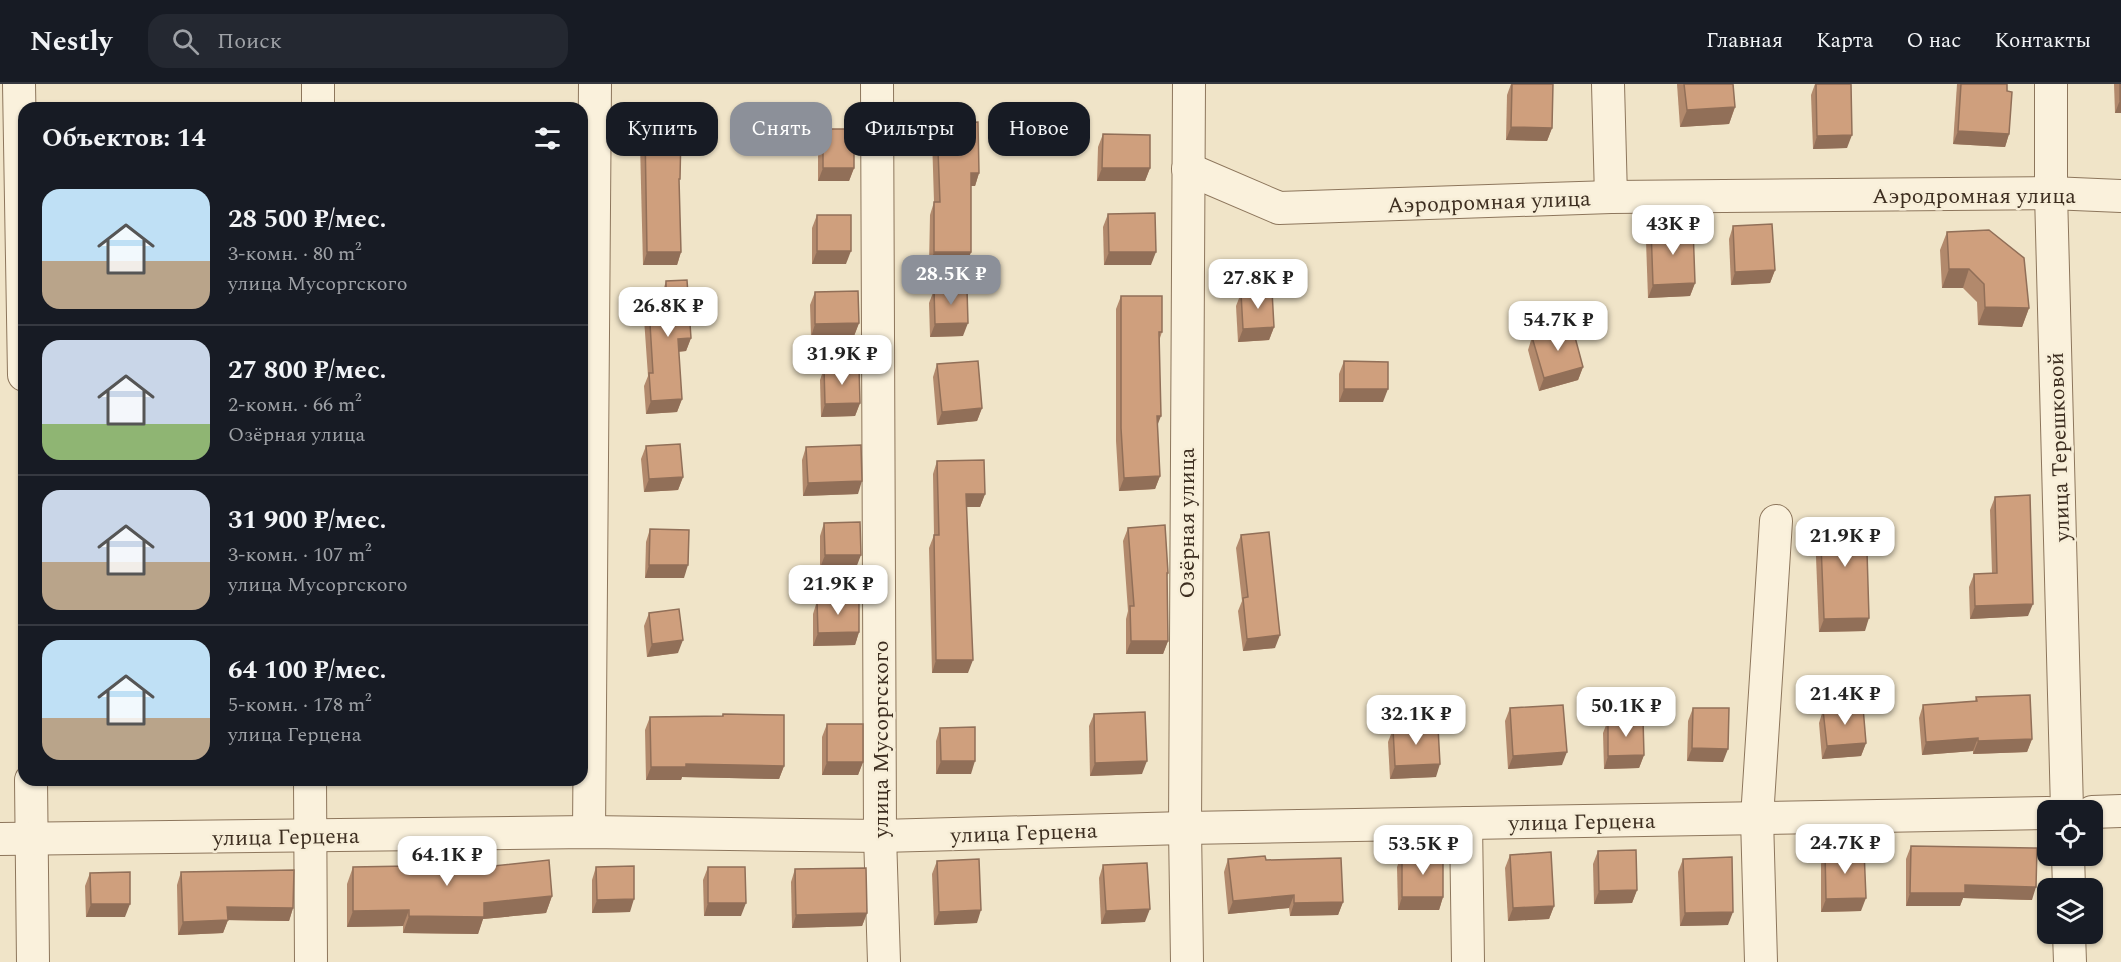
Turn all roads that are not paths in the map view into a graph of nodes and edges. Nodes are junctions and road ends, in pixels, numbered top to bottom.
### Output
1 (19, 84) edge
2 (318, 84) edge
3 (595, 84) edge
4 (877, 84) edge
5 (1189, 84) edge
6 (1608, 84) edge
7 (2051, 84) edge
8 (19, 102) edge
9 (318, 102) edge
10 (1188, 169) junction
11 (2051, 194) junction
12 (2121, 196) edge
13 (1611, 197) junction
14 (1776, 521) dead end
15 (31, 786) edge
16 (310, 786) edge
17 (2067, 800) edge
18 (2103, 812) edge
19 (2121, 812) edge
20 (2037, 813) edge
21 (1756, 818) junction
22 (1466, 823) junction
23 (1185, 828) junction
24 (589, 832) junction
25 (309, 835) junction
26 (880, 836) junction
27 (0, 839) edge
28 (32, 839) junction
29 (2070, 944) edge
30 (33, 962) edge
31 (311, 962) edge
32 (884, 962) edge
33 (1187, 962) edge
34 (1468, 962) edge
35 (1761, 962) edge
36 (2070, 962) edge

1 - 8 street
2 - 9 street
3 - 24 street
4 - 26 street, улица Мусоргского
5 - 10 street, Озёрная улица
6 - 13 street
7 - 11 street, улица Терешковой
10 - 13 street, Аэродромная улица
10 - 23 street, Озёрная улица
11 - 12 street, Аэродромная улица
11 - 13 street, Аэродромная улица
11 - 17 street, улица Терешковой
14 - 21 street
15 - 28 street
16 - 25 street
18 - 19 street
20 - 21 street, улица Герцена
21 - 22 street, улица Герцена
21 - 35 street
22 - 23 street, улица Герцена
22 - 34 street
23 - 26 street, улица Герцена
23 - 33 street, Озёрная улица
24 - 25 street, улица Герцена
24 - 26 street, улица Герцена
25 - 28 street, улица Герцена
25 - 31 street
26 - 32 street, улица Мусоргского
27 - 28 street, улица Герцена
28 - 30 street
29 - 36 street

